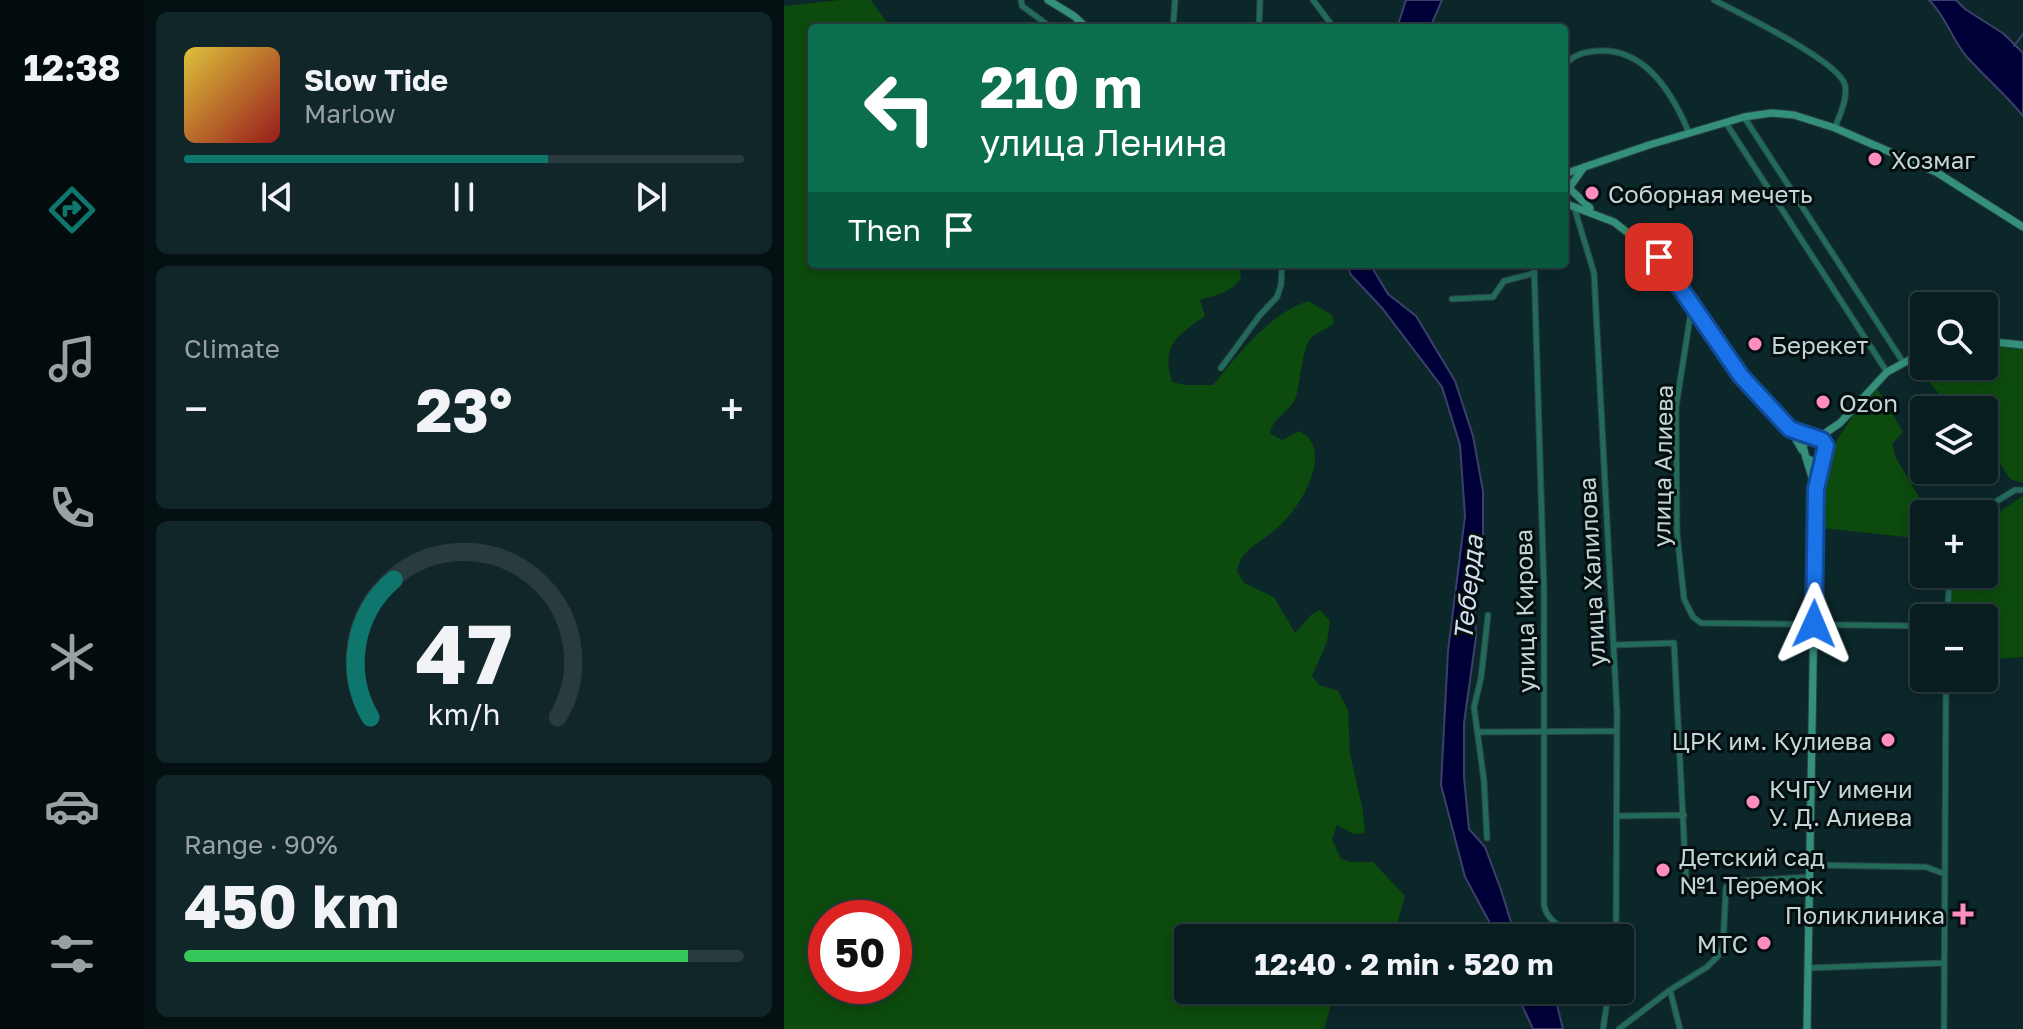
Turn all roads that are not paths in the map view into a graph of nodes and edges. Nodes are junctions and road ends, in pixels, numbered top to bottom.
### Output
1 (1021, 0) edge
2 (1048, 0) edge
3 (1175, 0) edge
4 (1260, 0) edge
5 (1313, 0) edge
6 (1714, 0) edge
7 (1047, 24) edge
8 (1083, 24) edge
9 (1173, 24) edge
10 (1259, 24) edge
11 (1331, 24) edge
12 (1568, 61) edge
13 (1744, 117) junction
14 (1726, 123) junction
15 (1835, 128) junction
16 (1690, 134) junction
17 (1587, 165) junction
18 (1568, 179) edge
19 (1568, 179) edge
20 (1568, 182) edge
21 (1568, 202) edge
22 (1574, 206) junction
23 (1595, 212) junction
24 (2023, 227) edge
25 (1282, 268) edge
26 (1534, 268) edge
27 (1535, 273) junction
28 (1452, 299) dead end
29 (1692, 304) junction
30 (1998, 342) edge
31 (2023, 345) edge
32 (1910, 359) edge
33 (1903, 362) junction
34 (1221, 368) dead end
35 (1887, 372) junction
36 (1840, 423) junction
37 (1790, 429) junction
38 (1815, 438) junction
39 (1827, 450) junction
40 (1804, 454) junction
41 (1822, 459) junction
42 (1816, 489) junction
43 (2023, 490) edge
44 (1998, 500) edge
45 (1488, 615) dead end
46 (1814, 624) junction
47 (1910, 626) edge
48 (1614, 645) junction
49 (1946, 692) edge
50 (1544, 731) junction
51 (1616, 731) junction
52 (1478, 732) junction
53 (1684, 815) junction
54 (1617, 816) junction
55 (1487, 838) dead end
56 (1810, 865) junction
57 (1945, 874) junction
58 (1811, 877) junction
59 (1686, 878) dead end
60 (1556, 924) edge
61 (1616, 924) edge
62 (1944, 963) junction
63 (1808, 968) junction
64 (1670, 990) junction
65 (1607, 1004) edge
66 (1603, 1029) edge
67 (1619, 1029) edge
68 (1680, 1029) edge
69 (1807, 1029) edge
70 (1944, 1029) edge

1 - 7 street
2 - 8 main road
3 - 9 street
4 - 10 street
5 - 11 street
6 - 15 street
12 - 16 street
13 - 14 main road
13 - 15 main road
13 - 33 street
14 - 16 main road
14 - 35 street
15 - 24 main road
16 - 17 main road
17 - 18 main road
17 - 19 main road
20 - 23 main road
21 - 22 main road
22 - 23 main road
22 - 48 street, улица Халилова
23 - 29 main road
25 - 34 street
26 - 27 street, улица Кирова
27 - 28 street
27 - 50 street, улица Кирова
29 - 37 main road
29 - 46 street, улица Алиева
30 - 31 main road
32 - 33 main road
33 - 35 main road
35 - 36 main road
36 - 38 main road
36 - 39 main road
37 - 38 main road
37 - 40 main road
38 - 39 main road
38 - 40 main road
39 - 41 main road
40 - 41 main road
40 - 42 main road
41 - 42 main road
42 - 46 main road
43 - 44 street
45 - 52 street
46 - 47 street
46 - 56 main road
48 - 51 street, улица Халилова
48 - 53 street
49 - 57 street
50 - 51 street
50 - 52 street
50 - 60 street, улица Кирова
51 - 54 street, улица Халилова
52 - 55 street
53 - 54 street
53 - 59 street
54 - 61 street, улица Халилова
56 - 57 street
56 - 58 main road
57 - 62 street
58 - 63 main road
58 - 64 street
62 - 63 street
62 - 70 street
63 - 69 main road
64 - 67 street
64 - 68 street
65 - 66 street

